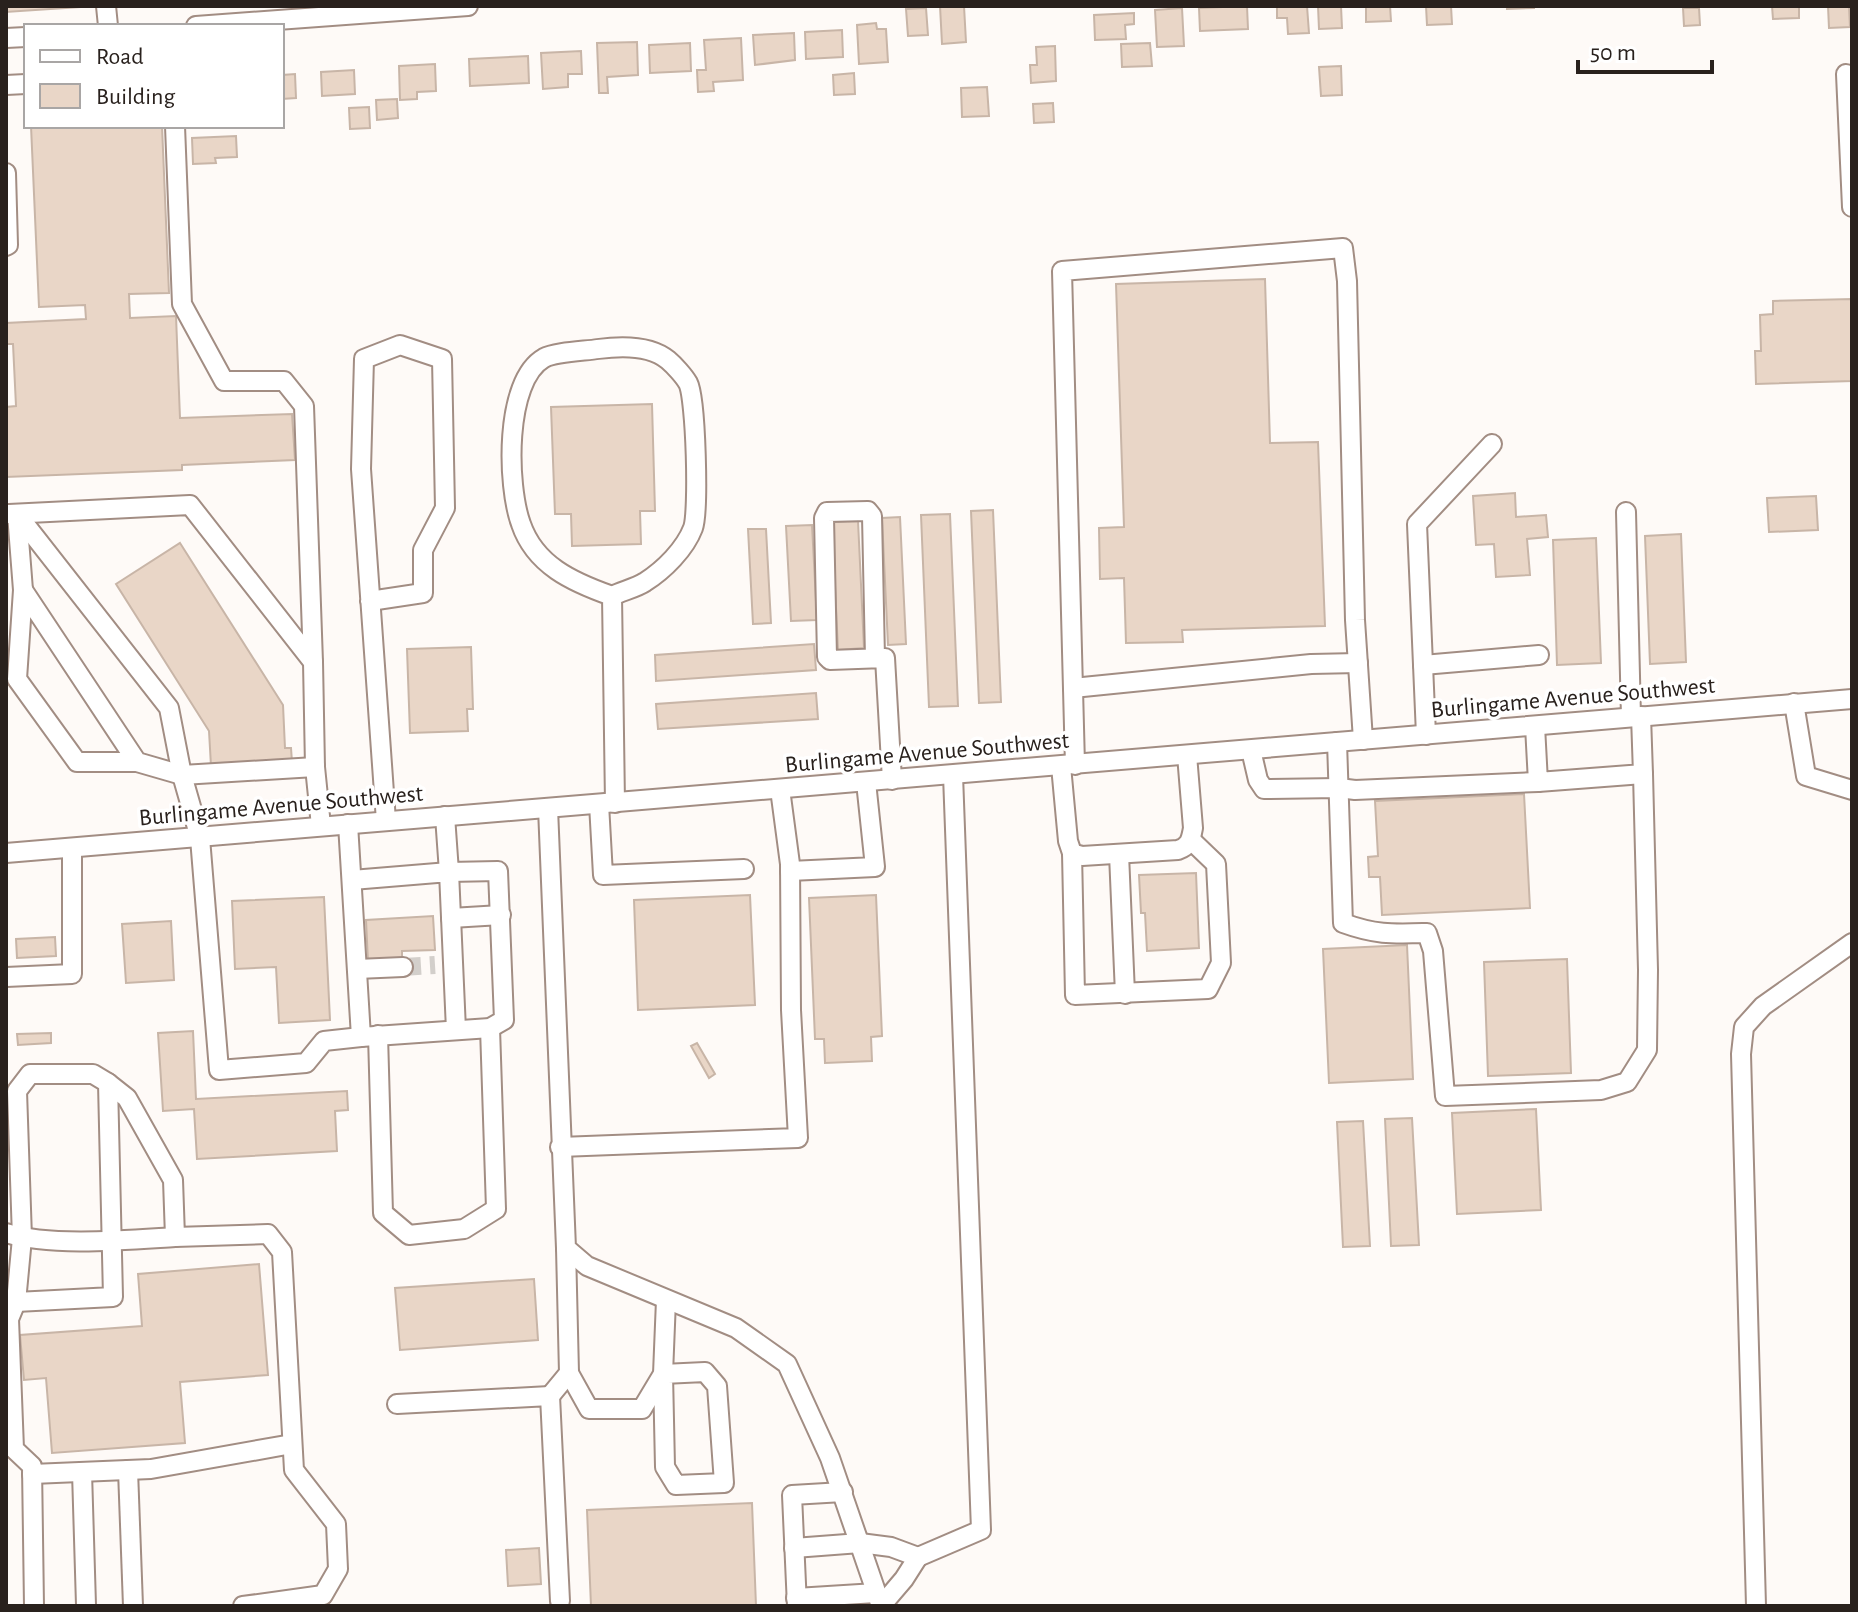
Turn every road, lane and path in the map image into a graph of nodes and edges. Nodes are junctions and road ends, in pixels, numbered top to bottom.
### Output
1 (468, 6) edge
2 (223, 24) edge
3 (1846, 74) dead end
4 (175, 128) edge
5 (6, 173) edge
6 (1852, 207) edge
7 (6, 246) edge
8 (1492, 444) dead end
9 (1626, 512) dead end
10 (12, 514) edge
11 (23, 590) junction
12 (612, 596) junction
13 (370, 601) junction
14 (1539, 655) dead end
15 (875, 658) junction
16 (313, 662) junction
17 (1358, 663) junction
18 (1423, 665) junction
19 (1073, 688) junction
20 (1852, 699) edge
21 (1794, 703) junction
22 (1636, 717) junction
23 (1535, 726) junction
24 (1426, 735) junction
25 (1363, 740) junction
26 (1337, 742) junction
27 (1251, 750) junction
28 (1187, 755) junction
29 (137, 762) junction
30 (1068, 765) junction
31 (315, 767) junction
32 (1643, 774) junction
33 (182, 775) junction
34 (953, 775) junction
35 (892, 780) junction
36 (866, 782) junction
37 (1538, 782) junction
38 (1339, 788) junction
39 (780, 789) junction
40 (1852, 790) edge
41 (607, 804) junction
42 (548, 808) junction
43 (445, 816) junction
44 (386, 821) junction
45 (348, 824) junction
46 (321, 826) junction
47 (200, 838) junction
48 (1191, 840) junction
49 (72, 848) junction
50 (6, 853) edge
51 (1072, 853) junction
52 (1119, 854) junction
53 (744, 869) dead end
54 (790, 871) junction
55 (449, 872) junction
56 (352, 880) junction
57 (501, 915) junction
58 (451, 918) junction
59 (1852, 943) edge
60 (403, 967) tunnel mouth
61 (357, 969) junction
62 (6, 977) edge
63 (1125, 994) junction
64 (490, 1028) junction
65 (456, 1030) junction
66 (370, 1036) junction
67 (108, 1083) junction
68 (560, 1147) junction
69 (14, 1235) edge
70 (175, 1237) junction
71 (111, 1241) junction
72 (566, 1248) junction
73 (13, 1262) edge
74 (666, 1300) junction
75 (16, 1302) junction
76 (569, 1373) junction
77 (663, 1374) junction
78 (550, 1396) junction
79 (397, 1404) dead end
80 (292, 1444) junction
81 (10, 1450) edge
82 (128, 1470) junction
83 (82, 1472) junction
84 (32, 1474) junction
85 (843, 1492) junction
86 (860, 1543) junction
87 (794, 1548) junction
88 (918, 1557) junction
89 (560, 1601) dead end
90 (797, 1602) edge
91 (879, 1602) edge
92 (34, 1606) edge
93 (66, 1606) edge
94 (86, 1606) edge
95 (133, 1606) edge
96 (243, 1606) edge
97 (1756, 1606) edge

1 - 2 street
3 - 6 street
4 - 16 street
5 - 7 street
8 - 18 street
9 - 22 street
10 - 11 street
10 - 16 street
10 - 33 street
11 - 29 street
11 - 29 street
12 - 12 street
12 - 41 street
13 - 13 street
13 - 44 street
14 - 18 street
15 - 15 street
15 - 35 street
16 - 31 street
17 - 19 street
17 - 19 street
17 - 25 street
18 - 24 street
19 - 30 street
20 - 21 street, Burlingame Avenue Southwest
21 - 22 street, Burlingame Avenue Southwest
21 - 40 street
22 - 23 street, Burlingame Avenue Southwest
22 - 32 street
23 - 24 street, Burlingame Avenue Southwest
23 - 37 street
24 - 25 street, Burlingame Avenue Southwest
25 - 26 street, Burlingame Avenue Southwest
26 - 27 street, Burlingame Avenue Southwest
26 - 38 street
27 - 28 street, Burlingame Avenue Southwest
27 - 38 street
28 - 30 street, Burlingame Avenue Southwest
28 - 48 street
29 - 33 street
30 - 34 street, Burlingame Avenue Southwest
30 - 51 street
31 - 33 street
31 - 46 street
32 - 37 street
32 - 38 street
33 - 47 street
34 - 35 street, Burlingame Avenue Southwest
34 - 88 street
35 - 36 street, Burlingame Avenue Southwest
36 - 39 street, Burlingame Avenue Southwest
36 - 54 street
37 - 38 street
39 - 41 street, Burlingame Avenue Southwest
39 - 54 street
41 - 42 street, Burlingame Avenue Southwest
41 - 53 street
42 - 43 street, Burlingame Avenue Southwest
42 - 68 street
43 - 44 street, Burlingame Avenue Southwest
43 - 55 street
44 - 45 street, Burlingame Avenue Southwest
45 - 46 street, Burlingame Avenue Southwest
45 - 56 street
46 - 47 street, Burlingame Avenue Southwest
47 - 49 street, Burlingame Avenue Southwest
47 - 66 street
48 - 52 street
48 - 63 street
49 - 50 street, Burlingame Avenue Southwest
49 - 62 street
51 - 52 street
51 - 63 street
52 - 63 street
54 - 68 street
55 - 56 street
55 - 57 street
55 - 58 street
56 - 61 street
57 - 58 street
57 - 64 street
58 - 65 street
59 - 97 street
60 - 61 street
61 - 66 street
64 - 65 street
64 - 66 street
65 - 66 street
67 - 69 street
67 - 70 street
67 - 71 street
68 - 72 street
69 - 71 street
69 - 73 street
70 - 71 street
70 - 80 street
71 - 75 street
72 - 74 street
72 - 76 street
73 - 75 street
74 - 77 street
74 - 85 street
75 - 81 street
76 - 77 street
76 - 78 street
77 - 77 street
78 - 79 street
78 - 89 street
80 - 82 street
80 - 96 street
81 - 84 street
82 - 83 street
82 - 95 street
83 - 84 street
83 - 94 street
84 - 92 street
85 - 86 street
85 - 87 street
86 - 87 street
86 - 88 street
86 - 91 street
87 - 90 street
88 - 91 street
90 - 91 street
93 - 94 street

